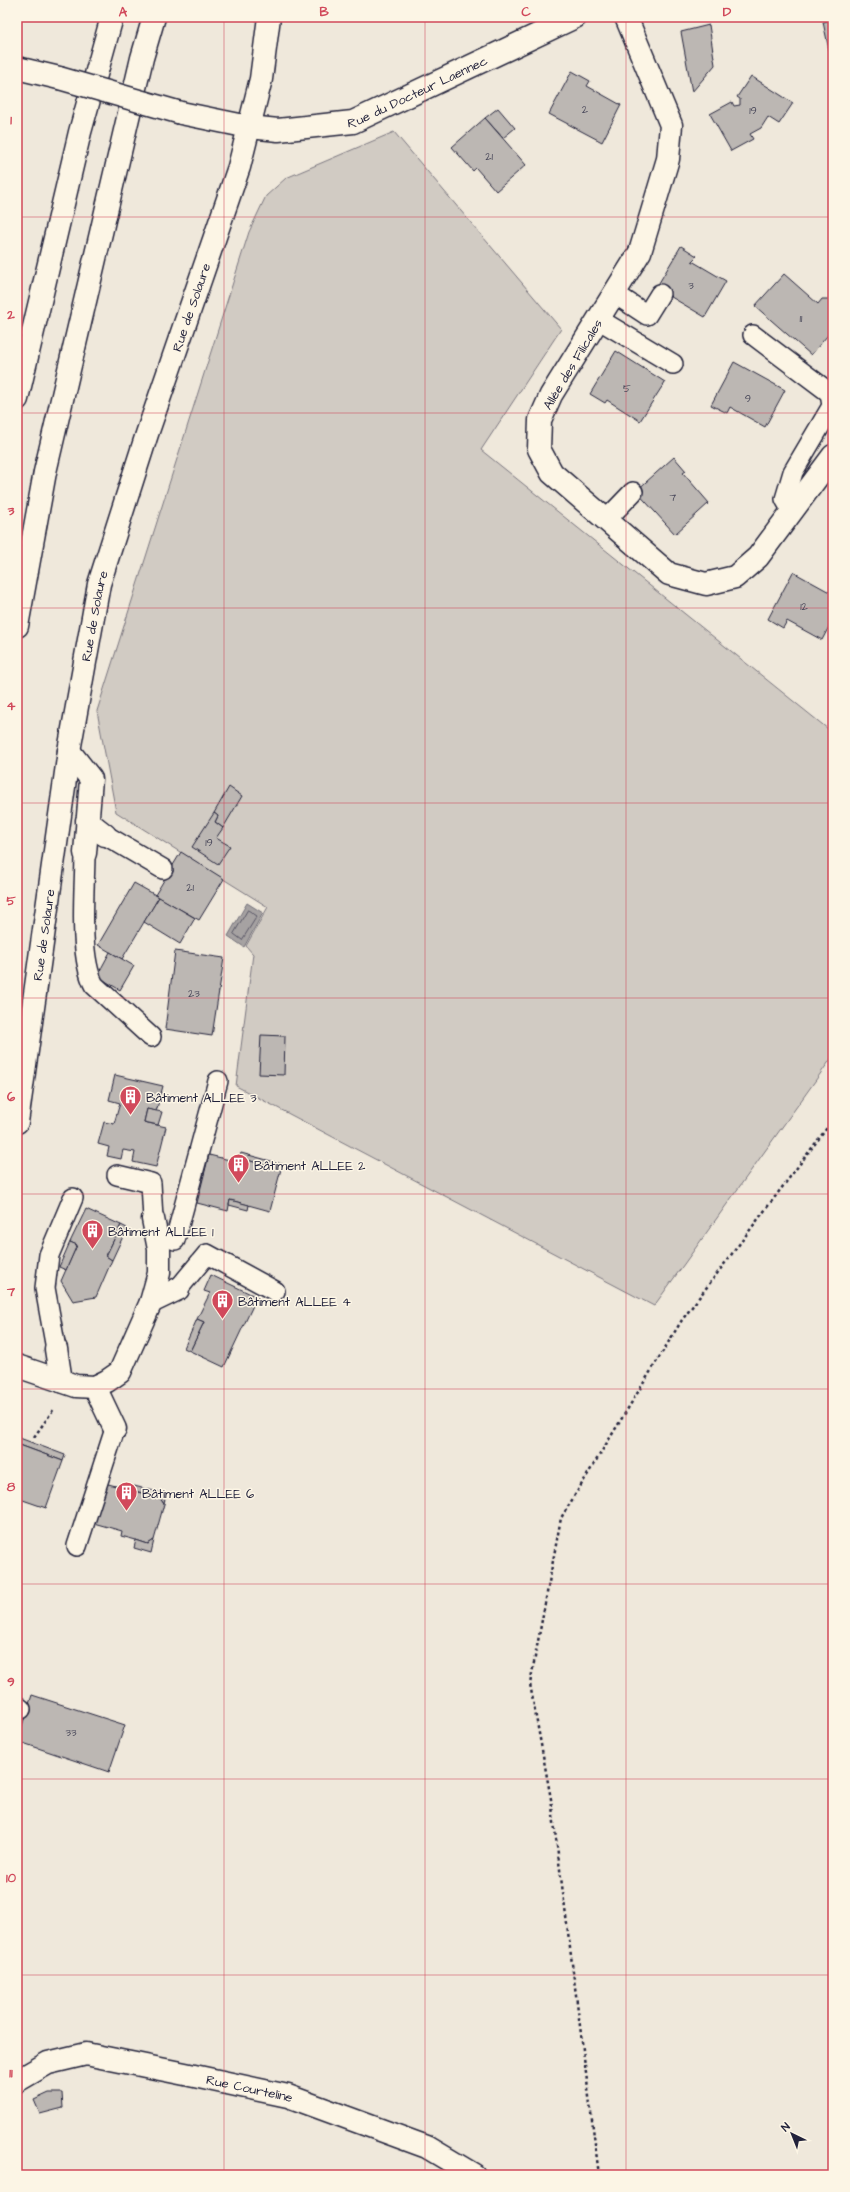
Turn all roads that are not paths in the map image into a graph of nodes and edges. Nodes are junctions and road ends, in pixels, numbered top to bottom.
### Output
1 (112, 17) edge
2 (154, 17) edge
3 (269, 17) edge
4 (575, 17) edge
5 (626, 17) edge
6 (17, 68) edge
7 (249, 128) junction
8 (614, 294) junction
9 (660, 294) dead end
10 (598, 319) junction
11 (753, 335) dead end
12 (674, 364) dead end
13 (17, 399) edge
14 (833, 456) edge
15 (633, 492) dead end
16 (792, 511) junction
17 (606, 520) junction
18 (17, 626) edge
19 (69, 751) junction
20 (87, 821) junction
21 (105, 834) joint
22 (85, 853) joint
23 (163, 869) dead end
24 (151, 1037) dead end
25 (218, 1081) dead end
26 (17, 1122) edge
27 (117, 1175) dead end
28 (73, 1198) dead end
29 (153, 1219) joint
30 (167, 1245) junction
31 (178, 1289) joint
32 (275, 1291) dead end
33 (151, 1302) junction
34 (56, 1349) joint
35 (17, 1366) edge
36 (75, 1388) junction
37 (114, 1429) joint
38 (77, 1546) dead end
39 (17, 2081) edge
40 (474, 2175) edge

1 - 13 main road
2 - 18 main road
3 - 7 main road, Rue de Solaure
4 - 7 main road, Rue du Docteur Laennec
5 - 8 main road, Allée des Filicales
6 - 7 main road, Rue du Docteur Laennec, bridge
7 - 19 main road, Rue de Solaure
8 - 9 lane
8 - 10 main road, Allée des Filicales
10 - 12 lane
10 - 17 main road, Allée des Filicales
11 - 16 lane
14 - 16 main road, Allée des Filicales
15 - 17 lane
16 - 17 main road, Allée des Filicales
19 - 20 main road
19 - 26 main road, Rue de Solaure
20 - 21 main road
20 - 22 main road
21 - 23 lane
22 - 24 lane
25 - 30 lane
27 - 29 lane
28 - 34 lane
29 - 30 main road
30 - 33 main road
31 - 32 lane
31 - 33 main road
33 - 36 main road
34 - 36 main road
35 - 36 main road
36 - 37 main road
37 - 38 lane
39 - 40 main road, Rue Courteline

